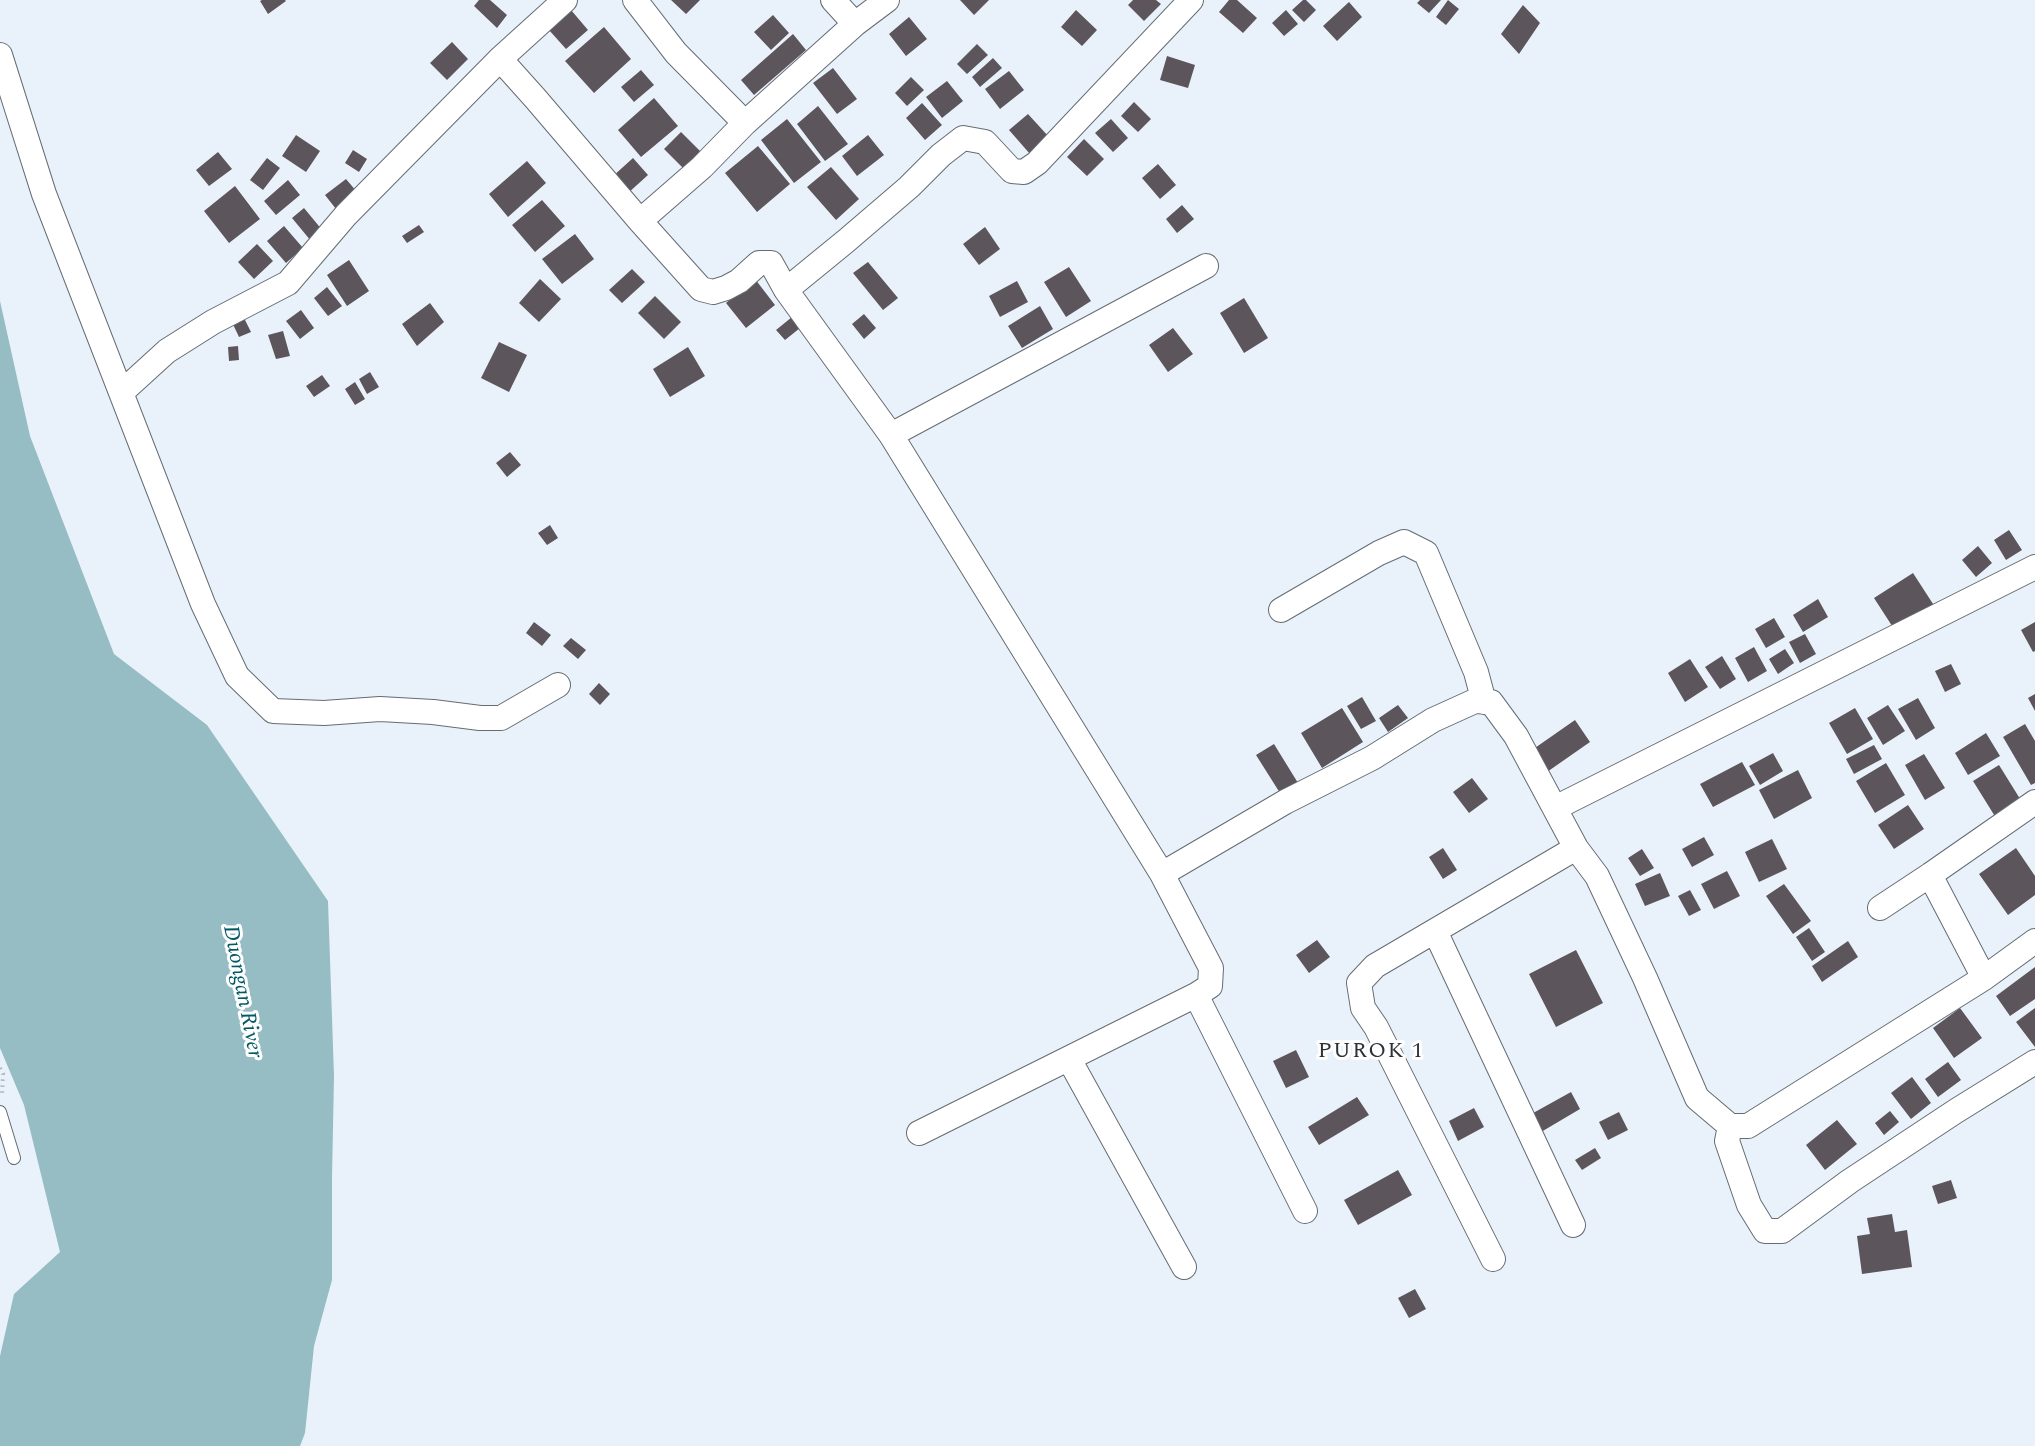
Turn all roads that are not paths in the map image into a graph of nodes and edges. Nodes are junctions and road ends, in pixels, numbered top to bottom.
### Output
1 (565, 0) edge
2 (635, 0) edge
3 (833, 0) edge
4 (887, 0) edge
5 (1191, 0) edge
6 (855, 24) junction
7 (0, 56) edge
8 (500, 59) junction
9 (745, 123) junction
10 (640, 221) junction
11 (1206, 267) dead end
12 (786, 290) junction
13 (122, 392) junction
14 (891, 435) junction
15 (2035, 567) edge
16 (1281, 610) dead end
17 (558, 685) dead end
18 (1484, 702) junction
19 (2035, 801) edge
20 (1555, 808) junction
21 (1576, 848) junction
22 (1162, 874) junction
23 (1930, 875) junction
24 (1880, 908) dead end
25 (1435, 930) junction
26 (2035, 941) edge
27 (1984, 978) junction
28 (1196, 994) junction
29 (1069, 1059) junction
30 (2035, 1062) edge
31 (0, 1112) edge
32 (1730, 1126) junction
33 (920, 1133) dead end
34 (14, 1158) dead end
35 (1305, 1211) dead end
36 (1573, 1225) dead end
37 (1493, 1259) dead end
38 (1184, 1267) dead end

1 - 8 street
2 - 9 street
3 - 6 street
4 - 6 street
5 - 12 street
6 - 9 street
7 - 13 street
8 - 10 street
8 - 13 street
9 - 10 street
10 - 12 street
11 - 14 street
12 - 14 street
13 - 17 street
14 - 22 street
15 - 20 street
16 - 18 street
18 - 20 street
18 - 22 street
19 - 23 street
20 - 21 street
21 - 25 street
21 - 32 street
22 - 28 street
23 - 24 street
23 - 27 street
25 - 36 street
25 - 37 street
26 - 27 street
27 - 32 street
28 - 29 street
28 - 35 street
29 - 33 street
29 - 38 street
30 - 32 street
31 - 34 lane

